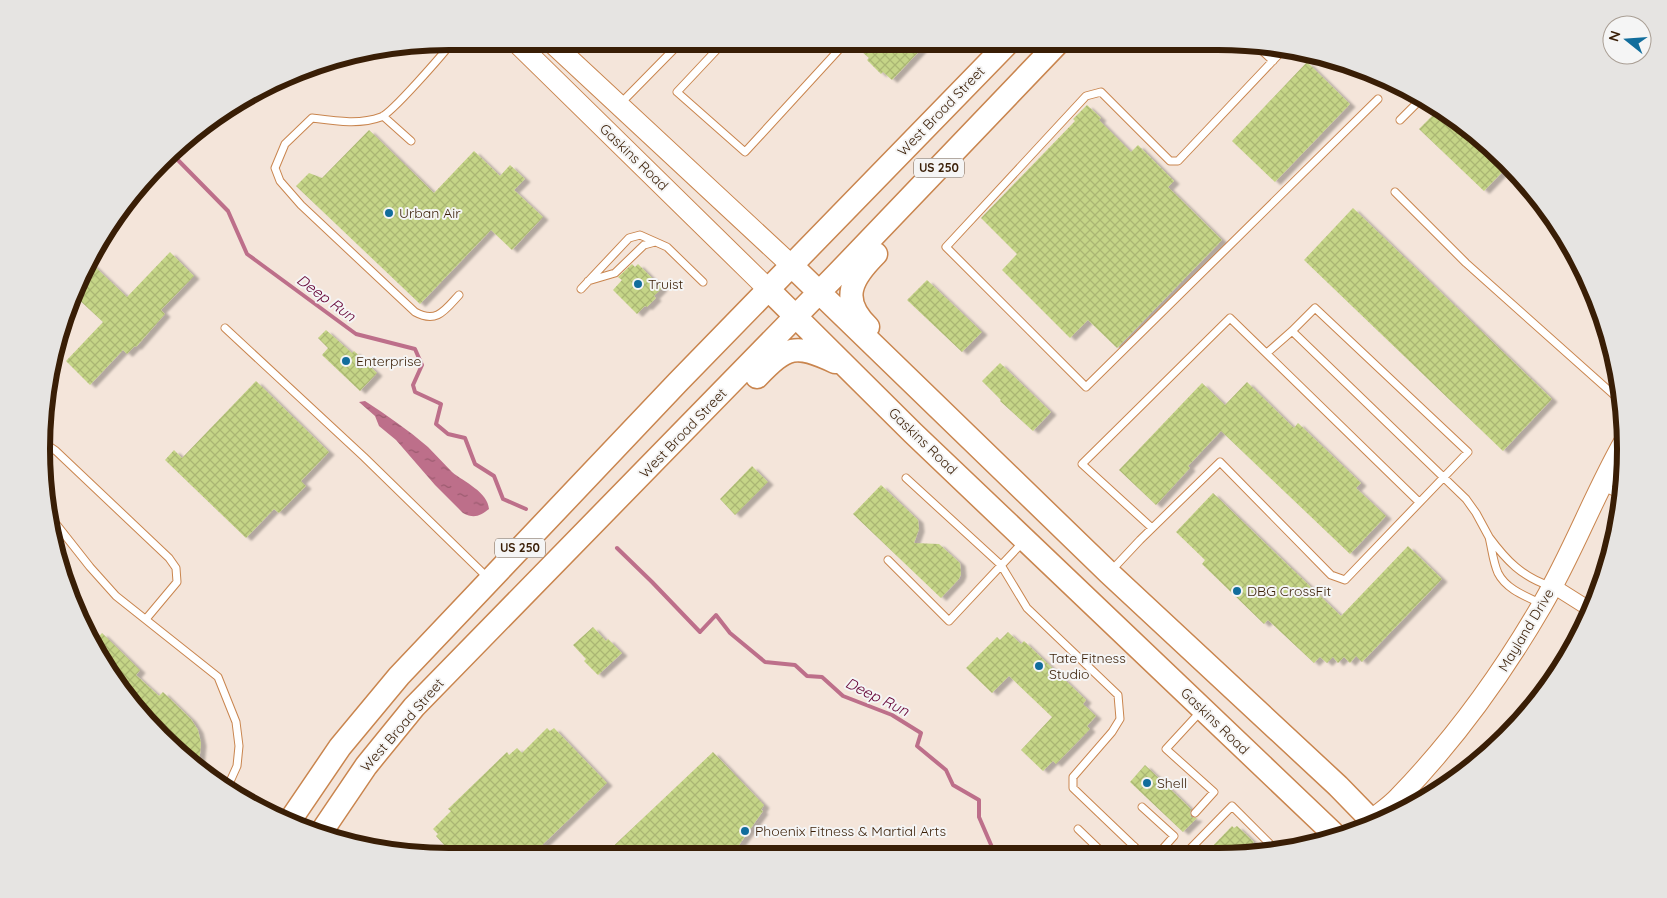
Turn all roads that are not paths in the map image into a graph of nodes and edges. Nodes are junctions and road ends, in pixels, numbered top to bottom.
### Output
1 (444, 50) edge
2 (523, 50) edge
3 (559, 50) edge
4 (673, 50) edge
5 (716, 50) edge
6 (839, 50) edge
7 (998, 50) edge
8 (1051, 50) edge
9 (1264, 53) edge
10 (1279, 55) edge
11 (1273, 61) junction
12 (1378, 99) dead end
13 (1417, 103) edge
14 (618, 106) junction
15 (383, 116) junction
16 (1400, 120) dead end
17 (411, 141) dead end
18 (928, 180) junction
19 (1395, 192) dead end
20 (655, 242) junction
21 (791, 265) junction
22 (588, 281) junction
23 (703, 282) dead end
24 (581, 289) dead end
25 (768, 289) junction
26 (818, 293) junction
27 (459, 295) dead end
28 (796, 316) junction
29 (225, 328) dead end
30 (1292, 331) junction
31 (1267, 353) junction
32 (847, 367) junction
33 (1614, 397) edge
34 (933, 404) junction
35 (50, 447) edge
36 (1617, 456) edge
37 (648, 468) junction
38 (1443, 477) junction
39 (906, 478) dead end
40 (1601, 486) junction
41 (1615, 493) edge
42 (1419, 502) junction
43 (58, 526) edge
44 (1152, 528) junction
45 (1489, 537) junction
46 (1025, 540) junction
47 (888, 560) dead end
48 (1001, 565) junction
49 (1109, 573) junction
50 (490, 580) junction
51 (1553, 586) junction
52 (1542, 605) junction
53 (1585, 606) edge
54 (146, 619) junction
55 (1203, 709) junction
56 (229, 783) edge
57 (1397, 805) edge
58 (1142, 808) dead end
59 (1195, 813) dead end
60 (293, 816) edge
61 (1366, 820) edge
62 (324, 828) edge
63 (1078, 829) dead end
64 (1180, 829) dead end
65 (1331, 831) edge
66 (1174, 836) junction
67 (1271, 845) edge
68 (1134, 846) edge
69 (1098, 848) edge
70 (1163, 848) edge
71 (1190, 848) edge

1 - 15 lane
2 - 25 main road, Gaskins Road
3 - 14 main road, Gaskins Road
4 - 14 lane
5 - 6 lane
7 - 21 main road, West Broad Street / US 250
8 - 18 main road, West Broad Street / US 250
9 - 11 lane
10 - 11 lane
11 - 12 lane
13 - 16 lane
14 - 21 main road, Gaskins Road
15 - 17 lane
15 - 27 lane
18 - 26 main road, West Broad Street / US 250
18 - 34 main road
19 - 33 lane
20 - 22 lane
20 - 22 lane
20 - 23 lane
21 - 25 main road, West Broad Street / US 250
21 - 26 main road, Gaskins Road
22 - 24 lane
25 - 28 main road, Gaskins Road
25 - 50 main road, West Broad Street / US 250
26 - 28 main road, West Broad Street / US 250
26 - 34 main road, Gaskins Road
28 - 32 main road, Gaskins Road
28 - 37 main road, West Broad Street / US 250
29 - 50 lane
30 - 31 lane
30 - 38 lane
30 - 38 lane
31 - 42 lane
31 - 44 lane
32 - 37 main road
32 - 46 main road, Gaskins Road
34 - 49 main road, Gaskins Road
35 - 54 lane
36 - 40 main road, Mayland Drive
37 - 62 main road, West Broad Street / US 250
38 - 42 lane
38 - 45 lane
39 - 48 lane
40 - 41 lane
40 - 51 main road, Mayland Drive
42 - 44 lane
43 - 54 lane
44 - 49 lane
45 - 51 lane
45 - 52 lane
46 - 48 lane
46 - 55 main road, Gaskins Road
47 - 48 lane
48 - 68 lane
49 - 61 main road, Gaskins Road
50 - 60 main road, West Broad Street / US 250
51 - 52 main road, Mayland Drive
51 - 53 street
52 - 57 main road, Mayland Drive
54 - 56 lane
55 - 59 lane
55 - 65 main road, Gaskins Road
58 - 66 lane
63 - 69 lane
64 - 66 lane
66 - 70 lane
67 - 71 lane

